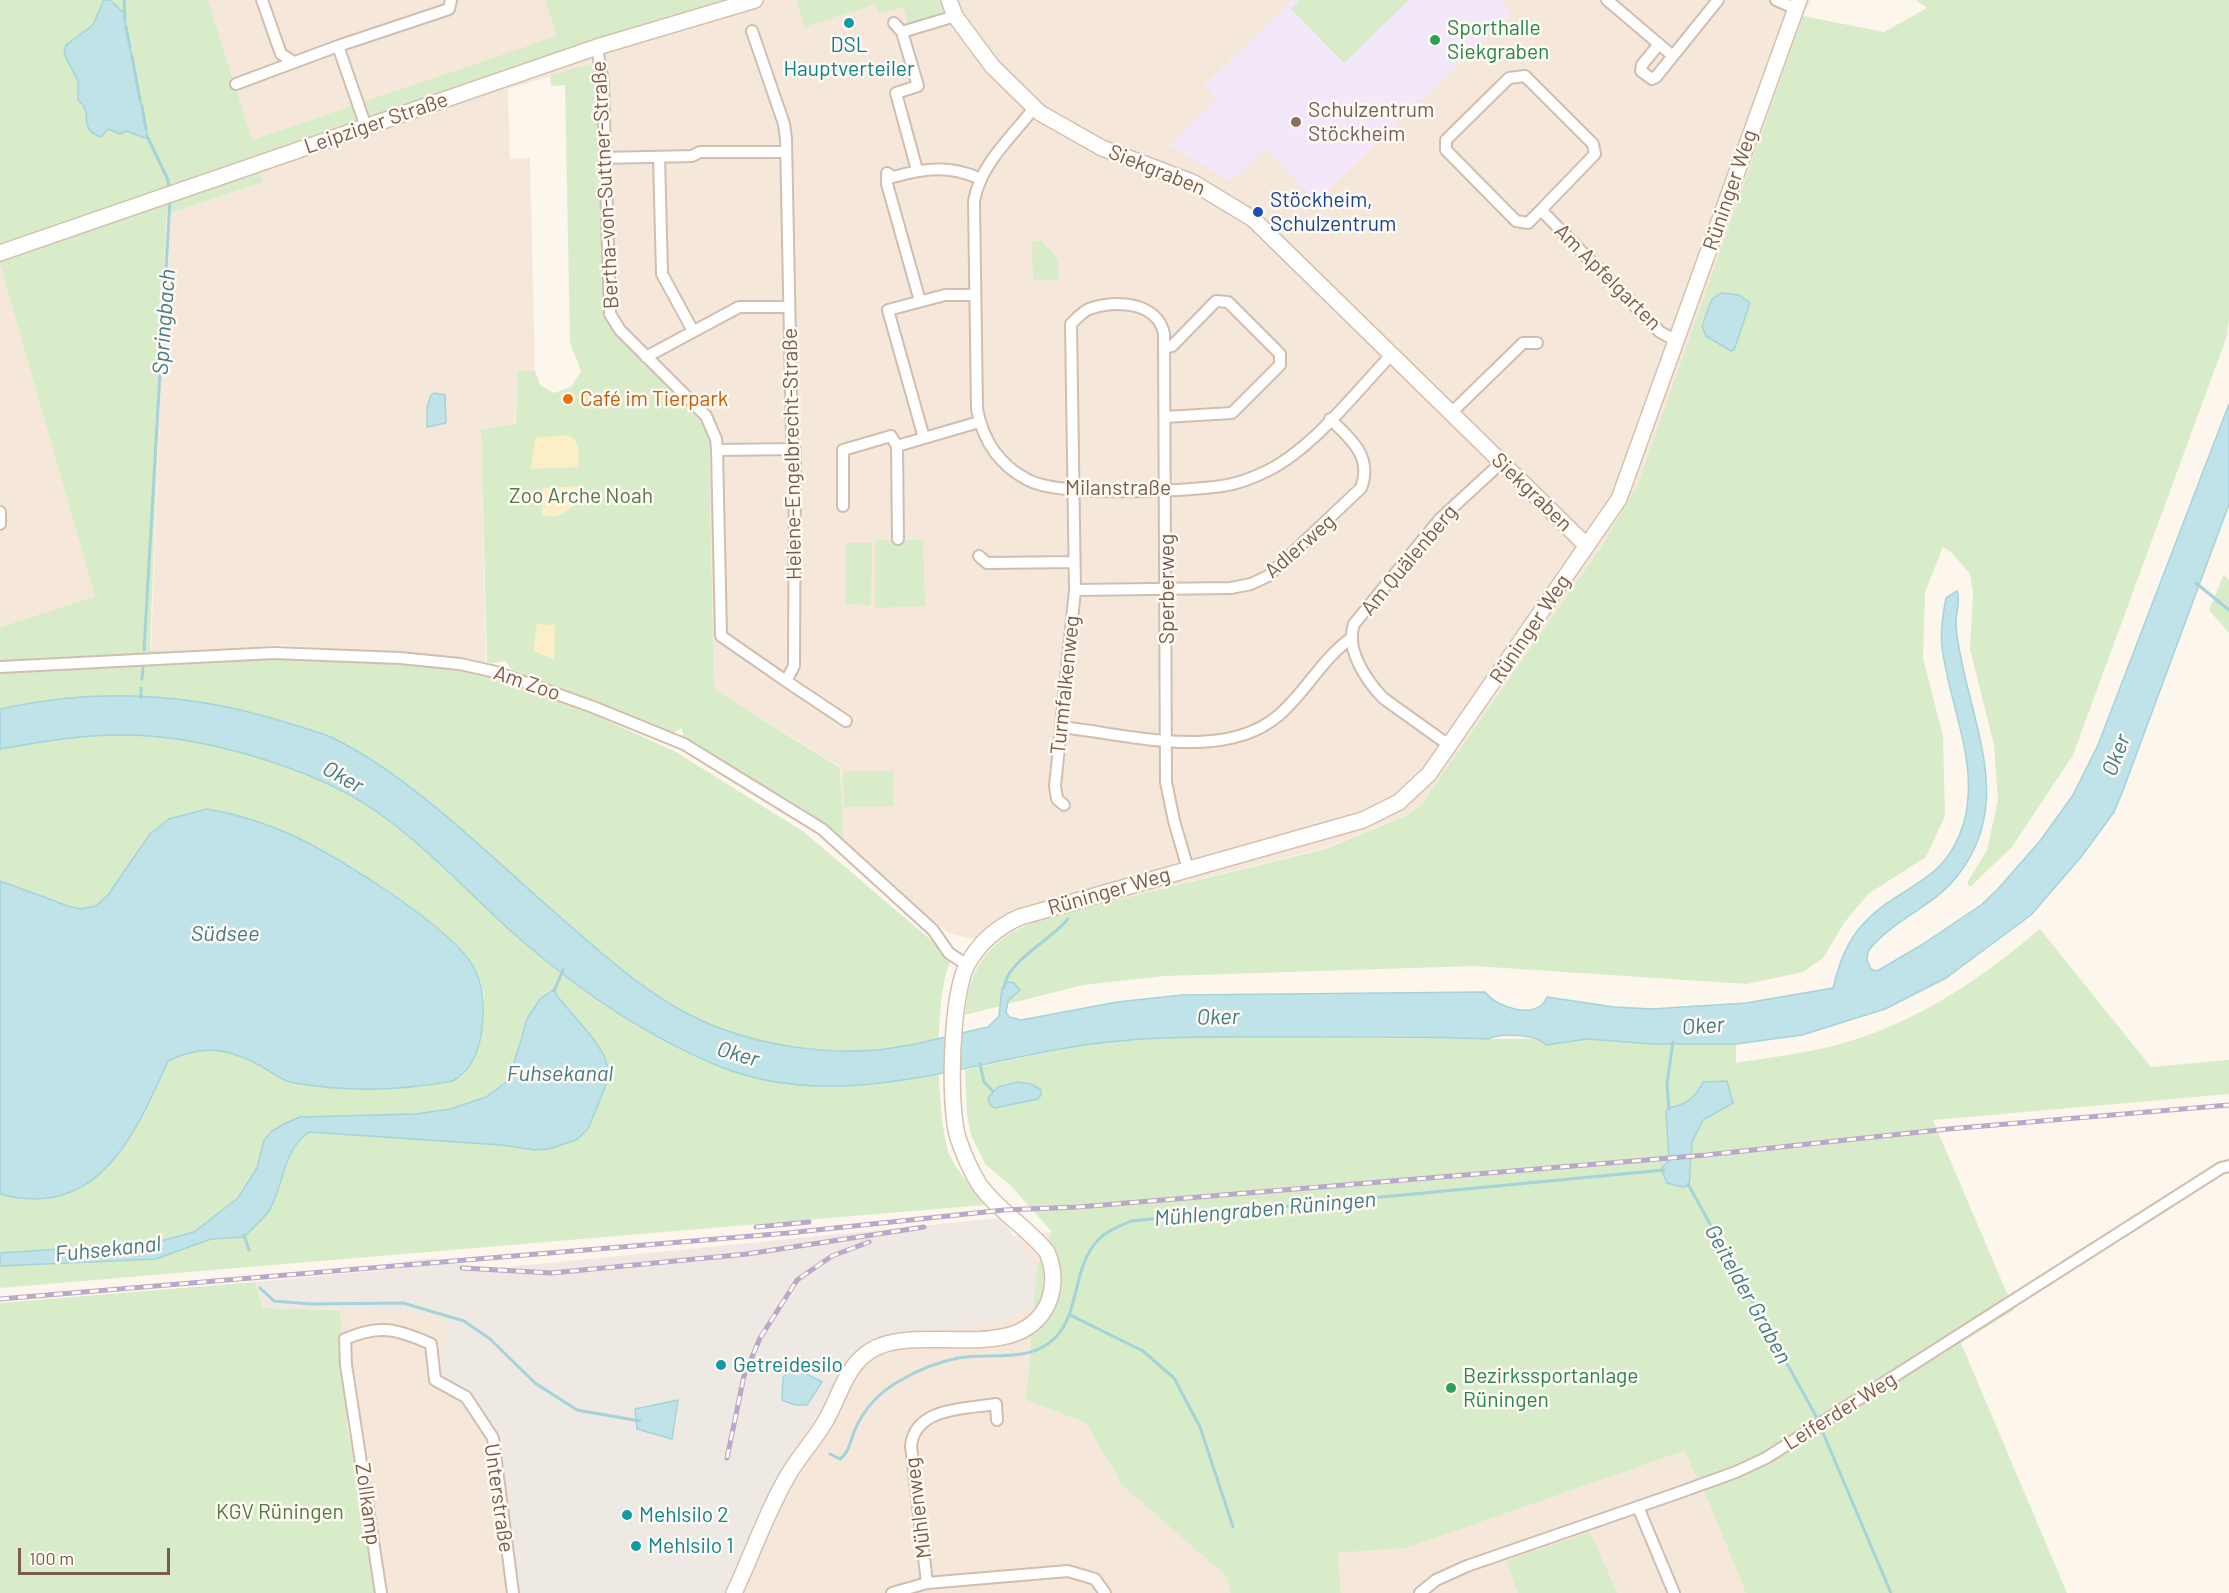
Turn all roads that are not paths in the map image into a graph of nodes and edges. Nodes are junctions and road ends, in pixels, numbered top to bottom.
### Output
1 (262, 0) edge
2 (451, 0) edge
3 (755, 0) edge
4 (949, 0) edge
5 (1607, 0) edge
6 (1718, 0) edge
7 (1776, 0) edge
8 (1796, 4) edge
9 (954, 16) junction
10 (894, 23) dead end
11 (752, 32) dead end
12 (902, 32) junction
13 (1659, 44) junction
14 (338, 46) junction
15 (597, 47) junction
16 (1673, 56) junction
17 (294, 62) junction
18 (236, 84) dead end
19 (1034, 108) junction
20 (366, 127) junction
21 (786, 152) junction
22 (659, 157) junction
23 (604, 158) junction
24 (917, 170) junction
25 (981, 179) junction
26 (1541, 210) junction
27 (0, 253) edge
28 (975, 295) junction
29 (920, 301) junction
30 (788, 307) junction
31 (1150, 312) joint
32 (693, 331) junction
33 (1677, 341) junction
34 (1537, 343) dead end
35 (1164, 348) junction
36 (1392, 354) junction
37 (646, 357) junction
38 (1451, 413) junction
39 (1165, 417) junction
40 (1330, 419) junction
41 (979, 422) junction
42 (924, 438) junction
43 (897, 446) junction
44 (795, 449) junction
45 (717, 450) junction
46 (1502, 462) junction
47 (1166, 489) junction
48 (1072, 490) junction
49 (843, 506) dead end
50 (0, 512) edge
51 (0, 524) edge
52 (898, 539) dead end
53 (1587, 546) junction
54 (980, 556) dead end
55 (1074, 562) junction
56 (1167, 589) junction
57 (1075, 590) junction
58 (1350, 639) junction
59 (0, 668) edge
60 (786, 681) junction
61 (846, 721) dead end
62 (1061, 727) junction
63 (1166, 740) junction
64 (1450, 746) junction
65 (1064, 805) dead end
66 (1188, 869) junction
67 (967, 965) junction
68 (2229, 1167) edge
69 (355, 1415) joint
70 (997, 1420) dead end
71 (1638, 1507) junction
72 (927, 1583) junction
73 (908, 1590) edge
74 (381, 1593) edge
75 (513, 1593) edge
76 (734, 1593) edge
77 (892, 1593) edge
78 (1105, 1593) edge
79 (1420, 1593) edge
80 (1674, 1593) edge

1 - 17 street
2 - 14 street
3 - 15 street, Leipziger Straße
4 - 9 street, Siekgraben
5 - 13 street
6 - 16 street
7 - 8 street
8 - 33 street, Rüninger Weg
9 - 12 street
9 - 19 street, Siekgraben
10 - 12 street
11 - 21 street, Helene-Engelbrecht-Straße
12 - 24 street
13 - 16 street
13 - 16 street
14 - 17 street
14 - 20 street
15 - 20 street, Leipziger Straße
15 - 23 street, Bertha-von-Suttner-Straße
17 - 18 street
19 - 25 street, Milanstraße
19 - 36 street, Siekgraben
20 - 27 street, Leipziger Straße
21 - 22 street
21 - 30 street, Helene-Engelbrecht-Straße
22 - 23 street
22 - 32 street
23 - 37 street, Bertha-von-Suttner-Straße
24 - 25 street
24 - 29 street
25 - 28 street, Milanstraße
26 - 26 street, Am Apfelgarten
26 - 33 street, Am Apfelgarten
28 - 29 street
28 - 41 street, Milanstraße
29 - 42 street
30 - 32 street
30 - 44 street, Helene-Engelbrecht-Straße
31 - 35 street, Sperberweg
31 - 48 street, Turmfalkenweg
32 - 37 street
33 - 53 street, Rüninger Weg
34 - 38 street
35 - 39 street, Sperberweg
35 - 39 street
36 - 38 street, Siekgraben
36 - 40 street, Milanstraße
37 - 45 street, Bertha-von-Suttner-Straße
38 - 46 street, Siekgraben
39 - 47 street, Sperberweg
40 - 47 street, Milanstraße
40 - 56 street, Adlerweg
41 - 42 street
41 - 48 street, Milanstraße
42 - 43 street
43 - 49 street
43 - 52 street
44 - 45 street
44 - 60 street, Helene-Engelbrecht-Straße
45 - 60 street, Bertha-von-Suttner-Straße
46 - 53 street, Siekgraben
46 - 58 street, Am Quälenberg
47 - 48 street, Milanstraße
47 - 56 street, Sperberweg
48 - 55 street, Turmfalkenweg
50 - 51 street
53 - 64 street, Rüninger Weg
54 - 55 street
55 - 57 street, Turmfalkenweg
56 - 57 street, Adlerweg
56 - 63 street, Sperberweg
57 - 62 street, Turmfalkenweg
58 - 63 street, Am Quälenberg
58 - 64 street, Am Quälenberg
59 - 67 street, Am Zoo
60 - 61 street
62 - 63 street, Am Quälenberg
62 - 65 street, Turmfalkenweg
63 - 66 street, Sperberweg
64 - 66 street, Rüninger Weg
66 - 67 street, Rüninger Weg
67 - 76 street
68 - 71 street, Leiferder Weg
69 - 74 street, Zollkamp
69 - 75 street, Unterstraße
70 - 72 street, Mühlenweg
71 - 79 street, Leiferder Weg
71 - 80 street
72 - 73 street
72 - 78 street
73 - 77 street

